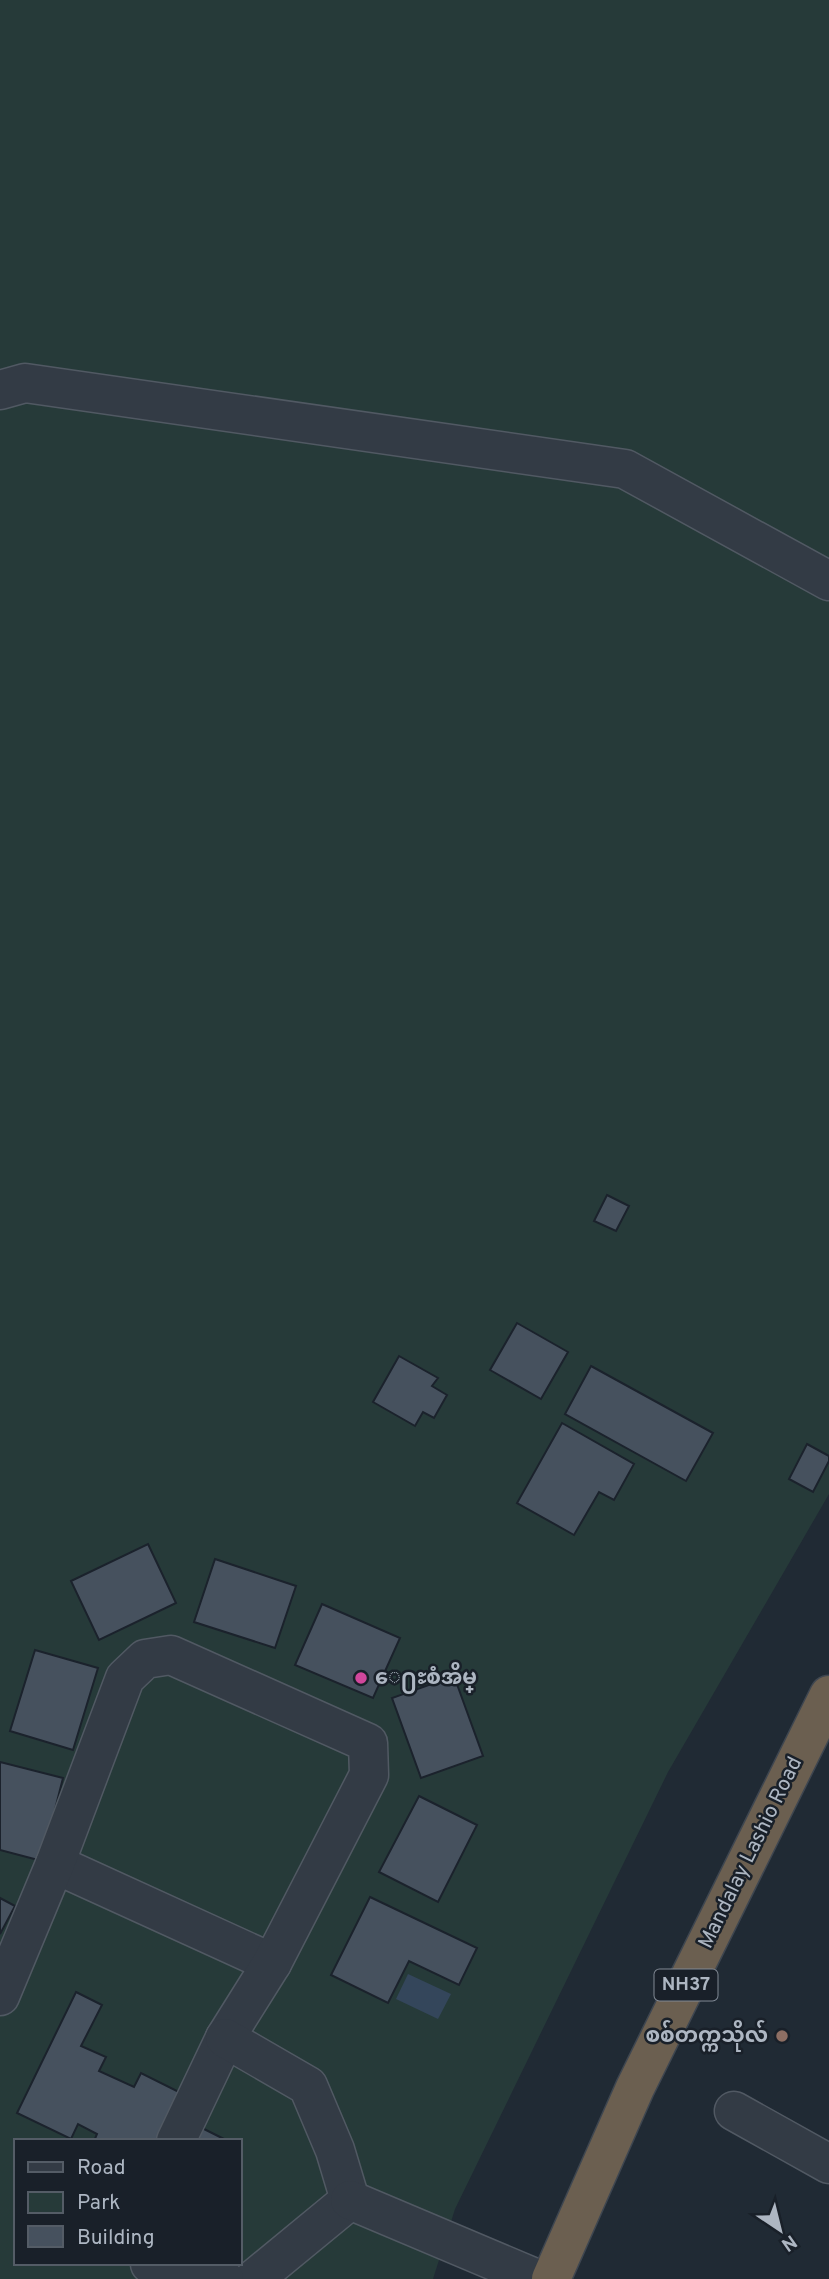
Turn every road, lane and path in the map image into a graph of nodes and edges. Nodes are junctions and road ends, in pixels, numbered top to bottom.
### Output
1 (0, 390) edge
2 (829, 581) edge
3 (829, 1695) edge
4 (55, 1864) junction
5 (272, 1963) junction
6 (0, 1996) edge
7 (225, 2038) junction
8 (734, 2111) dead end
9 (177, 2139) edge
10 (829, 2164) edge
11 (351, 2200) junction
12 (147, 2269) edge
13 (224, 2279) edge
14 (254, 2279) edge
15 (537, 2279) edge
16 (551, 2279) edge

1 - 2 street
3 - 16 highway, Mandalay Lashio Road / NH37
4 - 5 street
4 - 5 street
4 - 6 street
5 - 7 street
7 - 9 street
7 - 11 street
8 - 10 street
11 - 14 street
11 - 15 street
12 - 13 street

